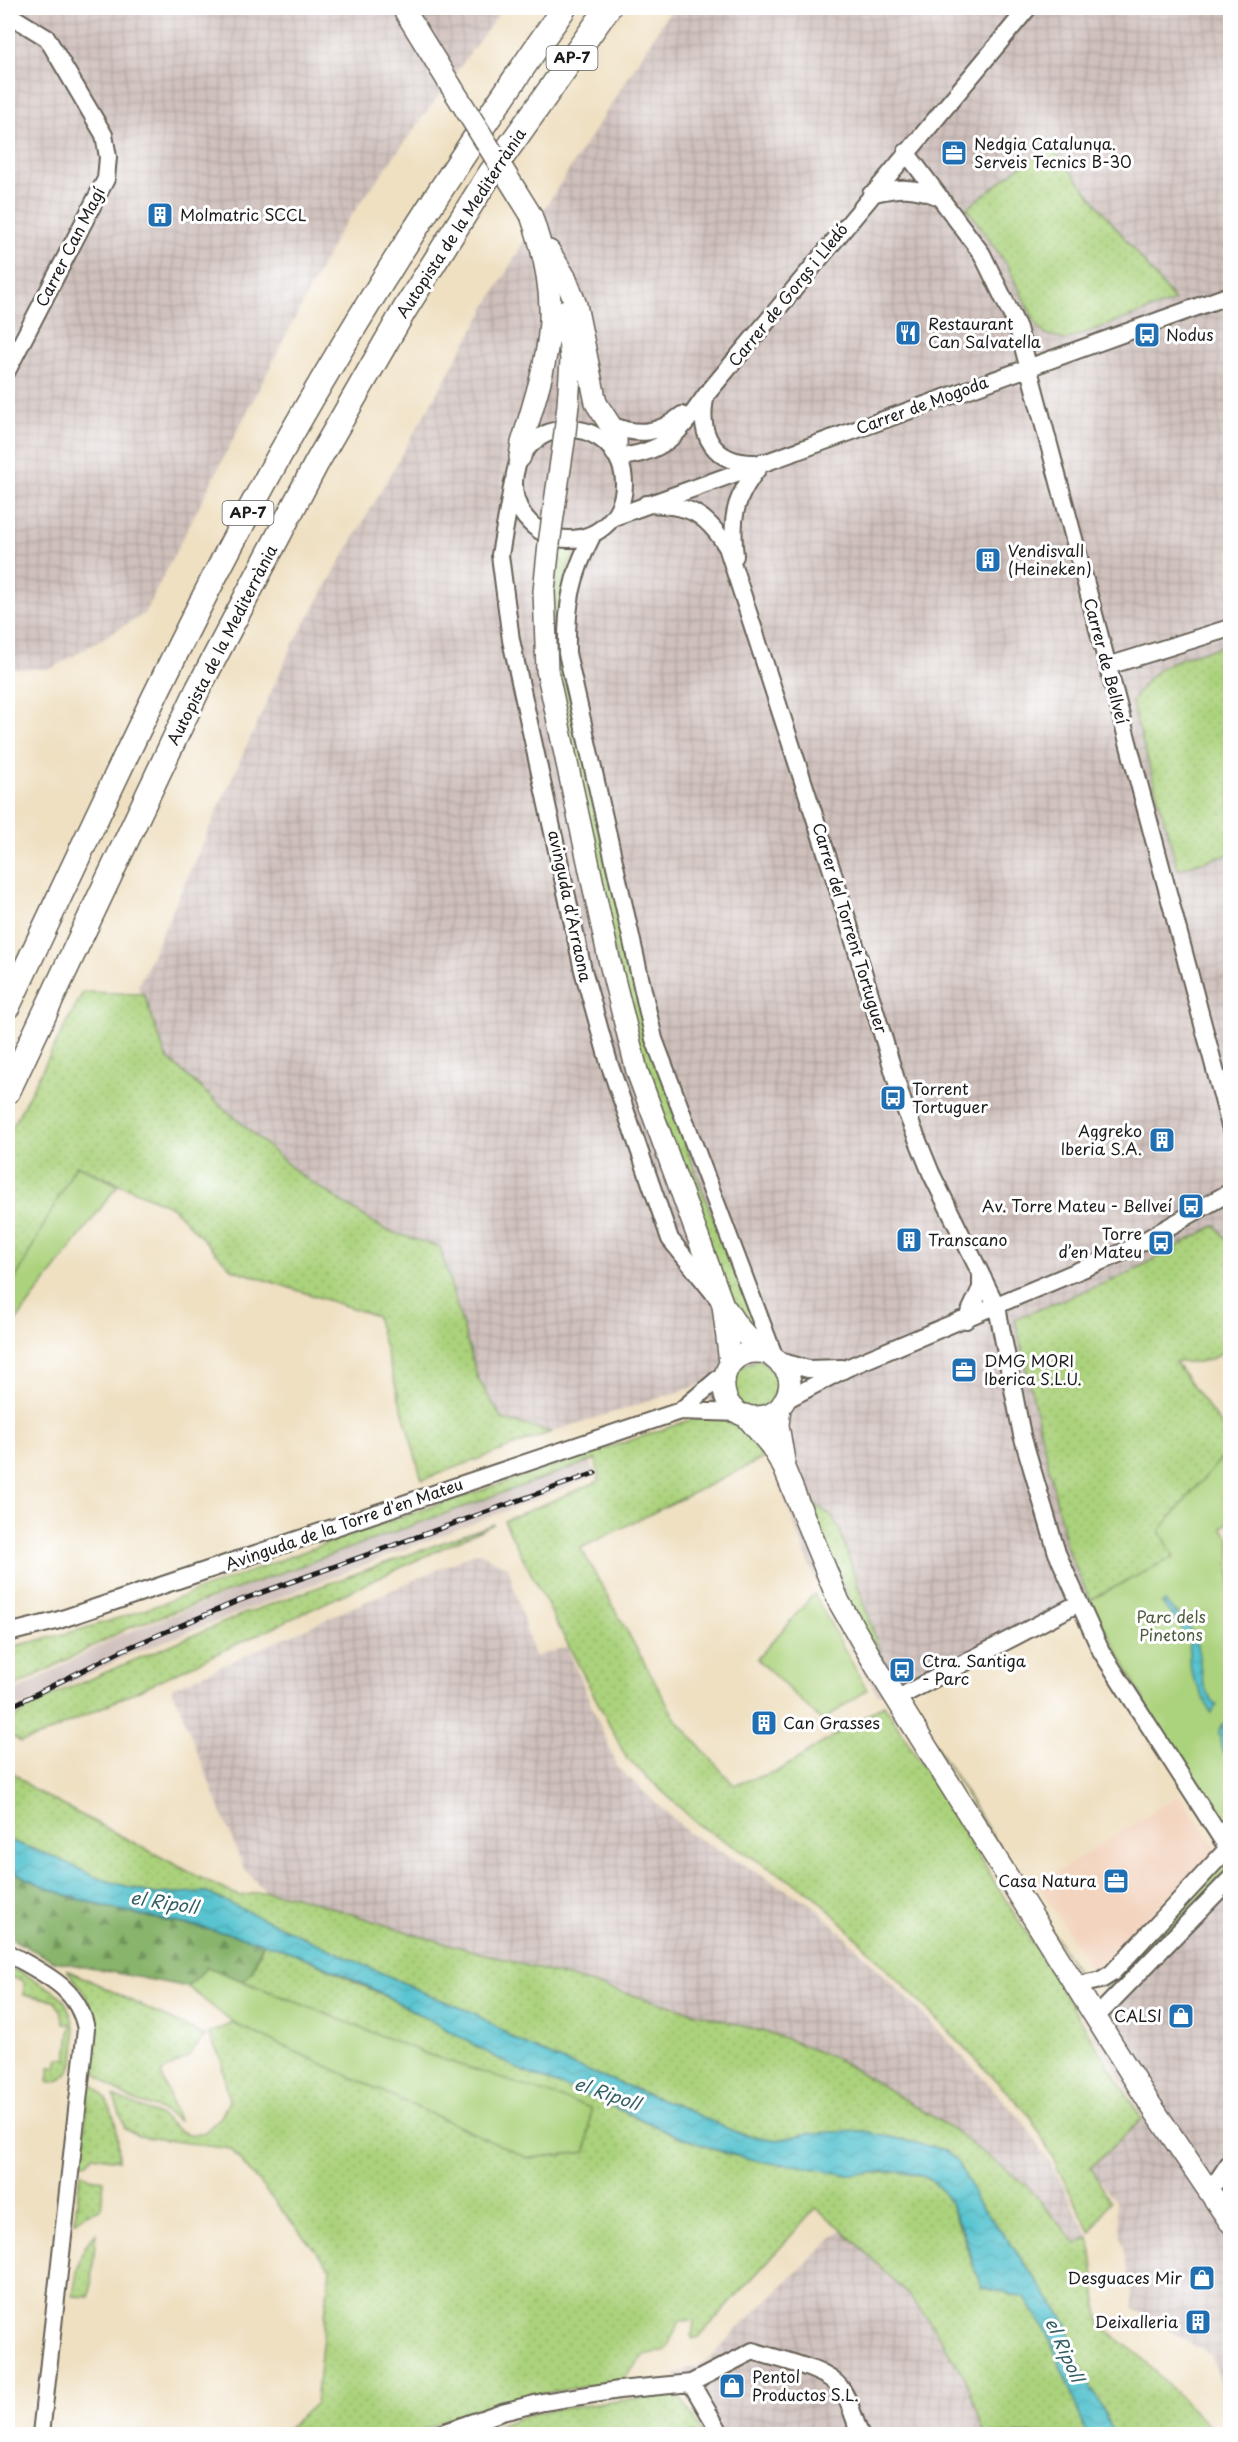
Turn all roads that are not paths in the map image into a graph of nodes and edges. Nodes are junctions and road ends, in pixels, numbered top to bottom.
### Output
1 (403, 8) edge
2 (564, 8) edge
3 (608, 8) edge
4 (627, 8) edge
5 (1028, 8) edge
6 (8, 14) edge
7 (535, 108) junction
8 (906, 152) junction
9 (871, 194) junction
10 (944, 200) junction
11 (531, 215) junction
12 (549, 251) junction
13 (1230, 295) edge
14 (1030, 367) junction
15 (8, 369) edge
16 (706, 395) junction
17 (611, 425) junction
18 (617, 455) junction
19 (520, 457) junction
20 (763, 462) junction
21 (513, 482) junction
22 (646, 504) junction
23 (614, 517) junction
24 (592, 534) junction
25 (737, 575) junction
26 (1230, 628) edge
27 (1108, 666) junction
28 (8, 1006) edge
29 (8, 1091) edge
30 (1230, 1126) edge
31 (1230, 1192) edge
32 (981, 1274) junction
33 (723, 1305) junction
34 (997, 1307) junction
35 (966, 1320) junction
36 (774, 1357) junction
37 (728, 1368) junction
38 (849, 1368) junction
39 (782, 1404) junction
40 (680, 1411) junction
41 (743, 1414) junction
42 (784, 1468) junction
43 (1079, 1603) junction
44 (8, 1633) edge
45 (907, 1693) dead end
46 (1229, 1850) edge
47 (1230, 1879) edge
48 (8, 1953) edge
49 (1087, 1983) dead end
50 (1103, 2010) dead end
51 (1230, 2162) edge
52 (1217, 2181) dead end
53 (1230, 2222) edge
54 (691, 2383) junction
55 (41, 2434) edge
56 (439, 2434) edge
57 (721, 2434) edge
58 (860, 2434) edge

1 - 11 main road, bridge
2 - 28 highway, AP-7
3 - 7 highway, Autopista de la Mediterrània / AP-7
4 - 7 highway
5 - 8 street, Carrer de Gorgs i Lledó
6 - 15 street, Carrer Can Magí
7 - 29 highway, Autopista de la Mediterrània / AP-7
8 - 9 street, Carrer de Gorgs i Lledó
8 - 10 street, Carrer de Bellveí
9 - 10 street
9 - 16 street, Carrer de Gorgs i Lledó
10 - 14 street, Carrer de Bellveí
11 - 12 main road
11 - 19 main road
12 - 17 main road
12 - 33 main road, bridge
13 - 14 street, Carrer de Mogoda
14 - 20 street, Carrer de Mogoda
14 - 27 street, Carrer de Bellveí
16 - 17 street, Carrer de Gorgs i Lledó
16 - 18 street, Carrer de Gorgs i Lledó
16 - 20 street
17 - 18 main road
18 - 19 street
18 - 23 street
19 - 21 street
20 - 22 street, Carrer de Mogoda
20 - 25 street, Carrer del Torrent Tortuguer
21 - 24 street
21 - 33 street, avinguda d'Arraona
22 - 23 street, Carrer de Mogoda
22 - 25 street, Carrer del Torrent Tortuguer
23 - 24 street
24 - 36 street
25 - 32 street, Carrer del Torrent Tortuguer
26 - 27 street
27 - 30 street, Carrer de Bellveí
31 - 34 street
32 - 34 street, Carrer del Torrent Tortuguer
32 - 35 street
33 - 36 main road
33 - 37 main road
34 - 35 street
34 - 43 street, Carrer del Torrent Tortuguer
35 - 38 street
36 - 37 main road
36 - 38 street
36 - 39 main road
37 - 40 street, Avinguda de la Torre d'en Mateu
37 - 41 main road
38 - 39 street
39 - 41 main road
39 - 42 main road
40 - 41 street, Avinguda de la Torre d'en Mateu
40 - 44 street, Avinguda de la Torre d'en Mateu
41 - 42 main road
42 - 53 main road
43 - 45 street
43 - 46 street, Carrer del Torrent Tortuguer
46 - 49 street
47 - 50 street
48 - 55 street
51 - 52 street
54 - 56 street
54 - 57 street
54 - 58 street

